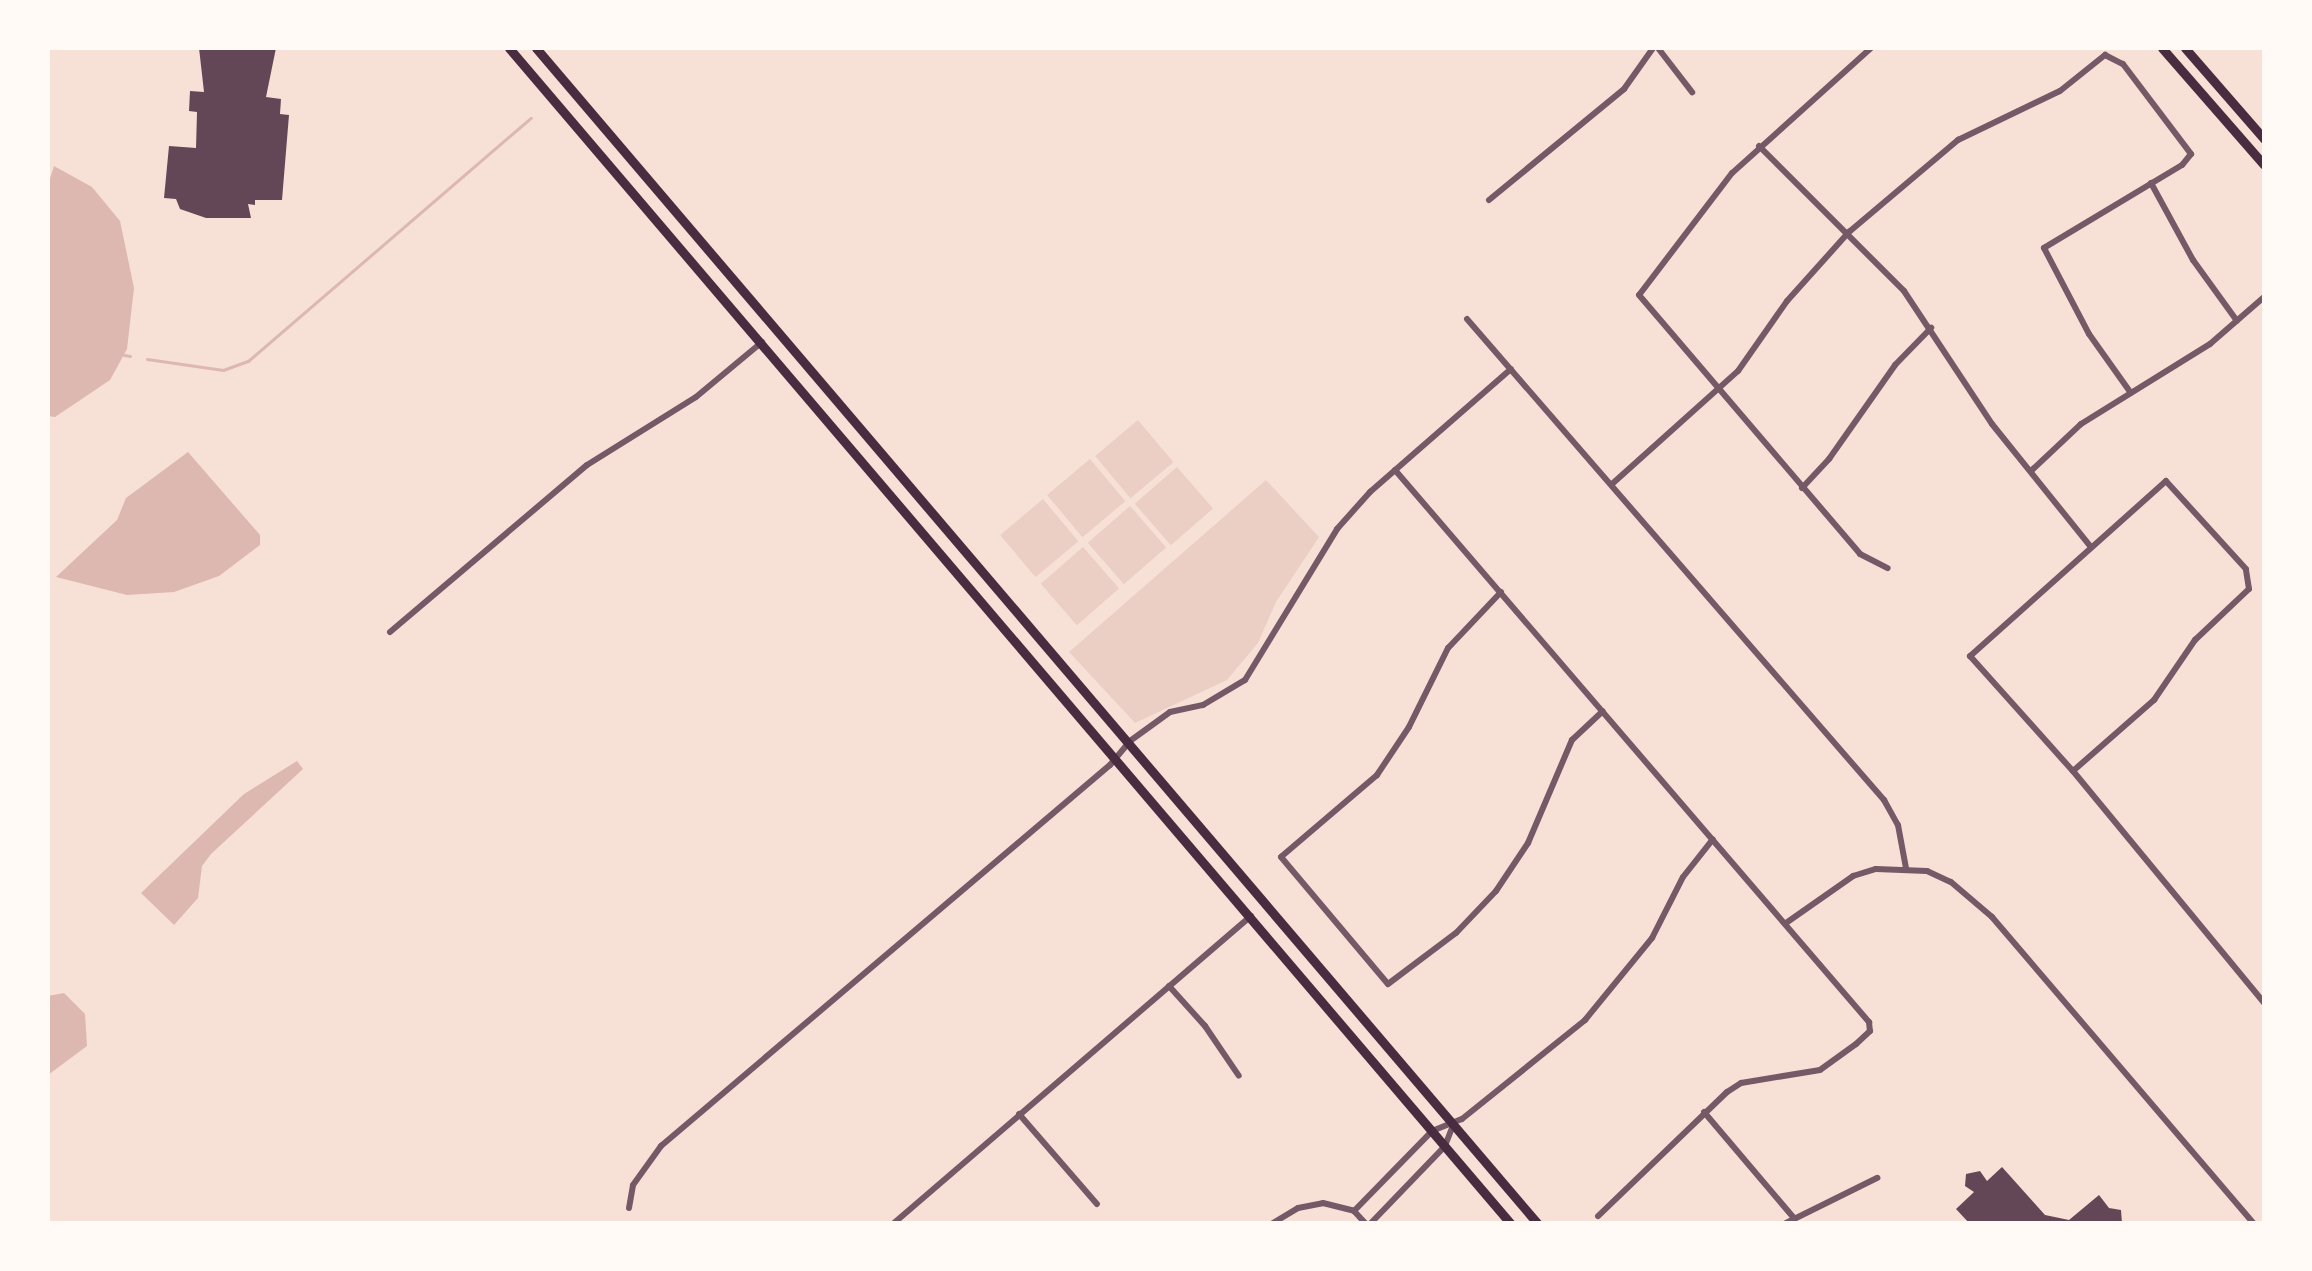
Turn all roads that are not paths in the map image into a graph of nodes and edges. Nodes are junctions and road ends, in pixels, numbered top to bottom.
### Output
1 (509, 48) edge
2 (536, 48) edge
3 (1655, 48) edge
4 (1871, 48) edge
5 (2162, 48) edge
6 (2185, 48) edge
7 (1692, 92) dead end
8 (2264, 139) edge
9 (1759, 146) junction
10 (2264, 165) edge
11 (648, 181) junction
12 (2151, 183) junction
13 (633, 192) junction
14 (1489, 200) dead end
15 (1849, 232) junction
16 (2264, 297) edge
17 (1467, 319) dead end
18 (2237, 321) junction
19 (1931, 328) junction
20 (762, 342) junction
21 (1511, 369) junction
22 (1718, 391) junction
23 (2131, 393) junction
24 (1395, 470) junction
25 (2032, 470) junction
26 (1612, 484) junction
27 (1802, 488) junction
28 (2091, 547) junction
29 (1888, 568) dead end
30 (1501, 592) junction
31 (390, 632) dead end
32 (1603, 711) junction
33 (1130, 741) junction
34 (1118, 758) junction
35 (2073, 771) junction
36 (1713, 839) junction
37 (1906, 868) junction
38 (1251, 916) junction
39 (1786, 923) junction
40 (1169, 986) junction
41 (2264, 1003) edge
42 (1239, 1076) dead end
43 (1704, 1112) junction
44 (1019, 1114) junction
45 (1453, 1125) junction
46 (1432, 1131) junction
47 (1445, 1146) junction
48 (1877, 1178) dead end
49 (1097, 1204) dead end
50 (629, 1208) dead end
51 (1354, 1211) junction
52 (1598, 1216) dead end
53 (1793, 1217) junction
54 (894, 1223) edge
55 (1273, 1223) edge
56 (1365, 1223) edge
57 (1371, 1223) edge
58 (1510, 1223) edge
59 (1537, 1223) edge
60 (1786, 1223) edge
61 (2253, 1223) edge

1 - 13 main road
2 - 11 main road
3 - 7 street
3 - 14 street
4 - 9 street
5 - 10 main road
6 - 8 main road
9 - 15 street
9 - 22 street
11 - 13 main road
11 - 33 main road
12 - 15 street
12 - 18 street
12 - 23 street
13 - 20 main road
15 - 19 street
15 - 22 street
16 - 18 street
17 - 21 street
18 - 23 street
19 - 25 street
19 - 27 street
20 - 31 street
20 - 34 main road
21 - 24 street
21 - 26 street
22 - 26 street
22 - 27 street
23 - 25 street
24 - 30 street
24 - 33 street
25 - 28 street
26 - 37 street
27 - 29 street
28 - 35 street
28 - 35 street
30 - 32 street
30 - 32 street
32 - 36 street
33 - 34 street
33 - 45 main road
34 - 38 main road
34 - 50 street
35 - 41 street
36 - 39 street
36 - 45 street
37 - 39 street
37 - 61 street
38 - 40 street
38 - 46 main road
39 - 43 street
40 - 42 street
40 - 44 street
43 - 52 street
43 - 53 street
44 - 49 street
44 - 54 street
45 - 46 street
45 - 47 street
45 - 59 main road
46 - 47 main road
46 - 51 street
47 - 57 street
47 - 58 main road
48 - 53 street
51 - 55 street
51 - 56 street
53 - 60 street

